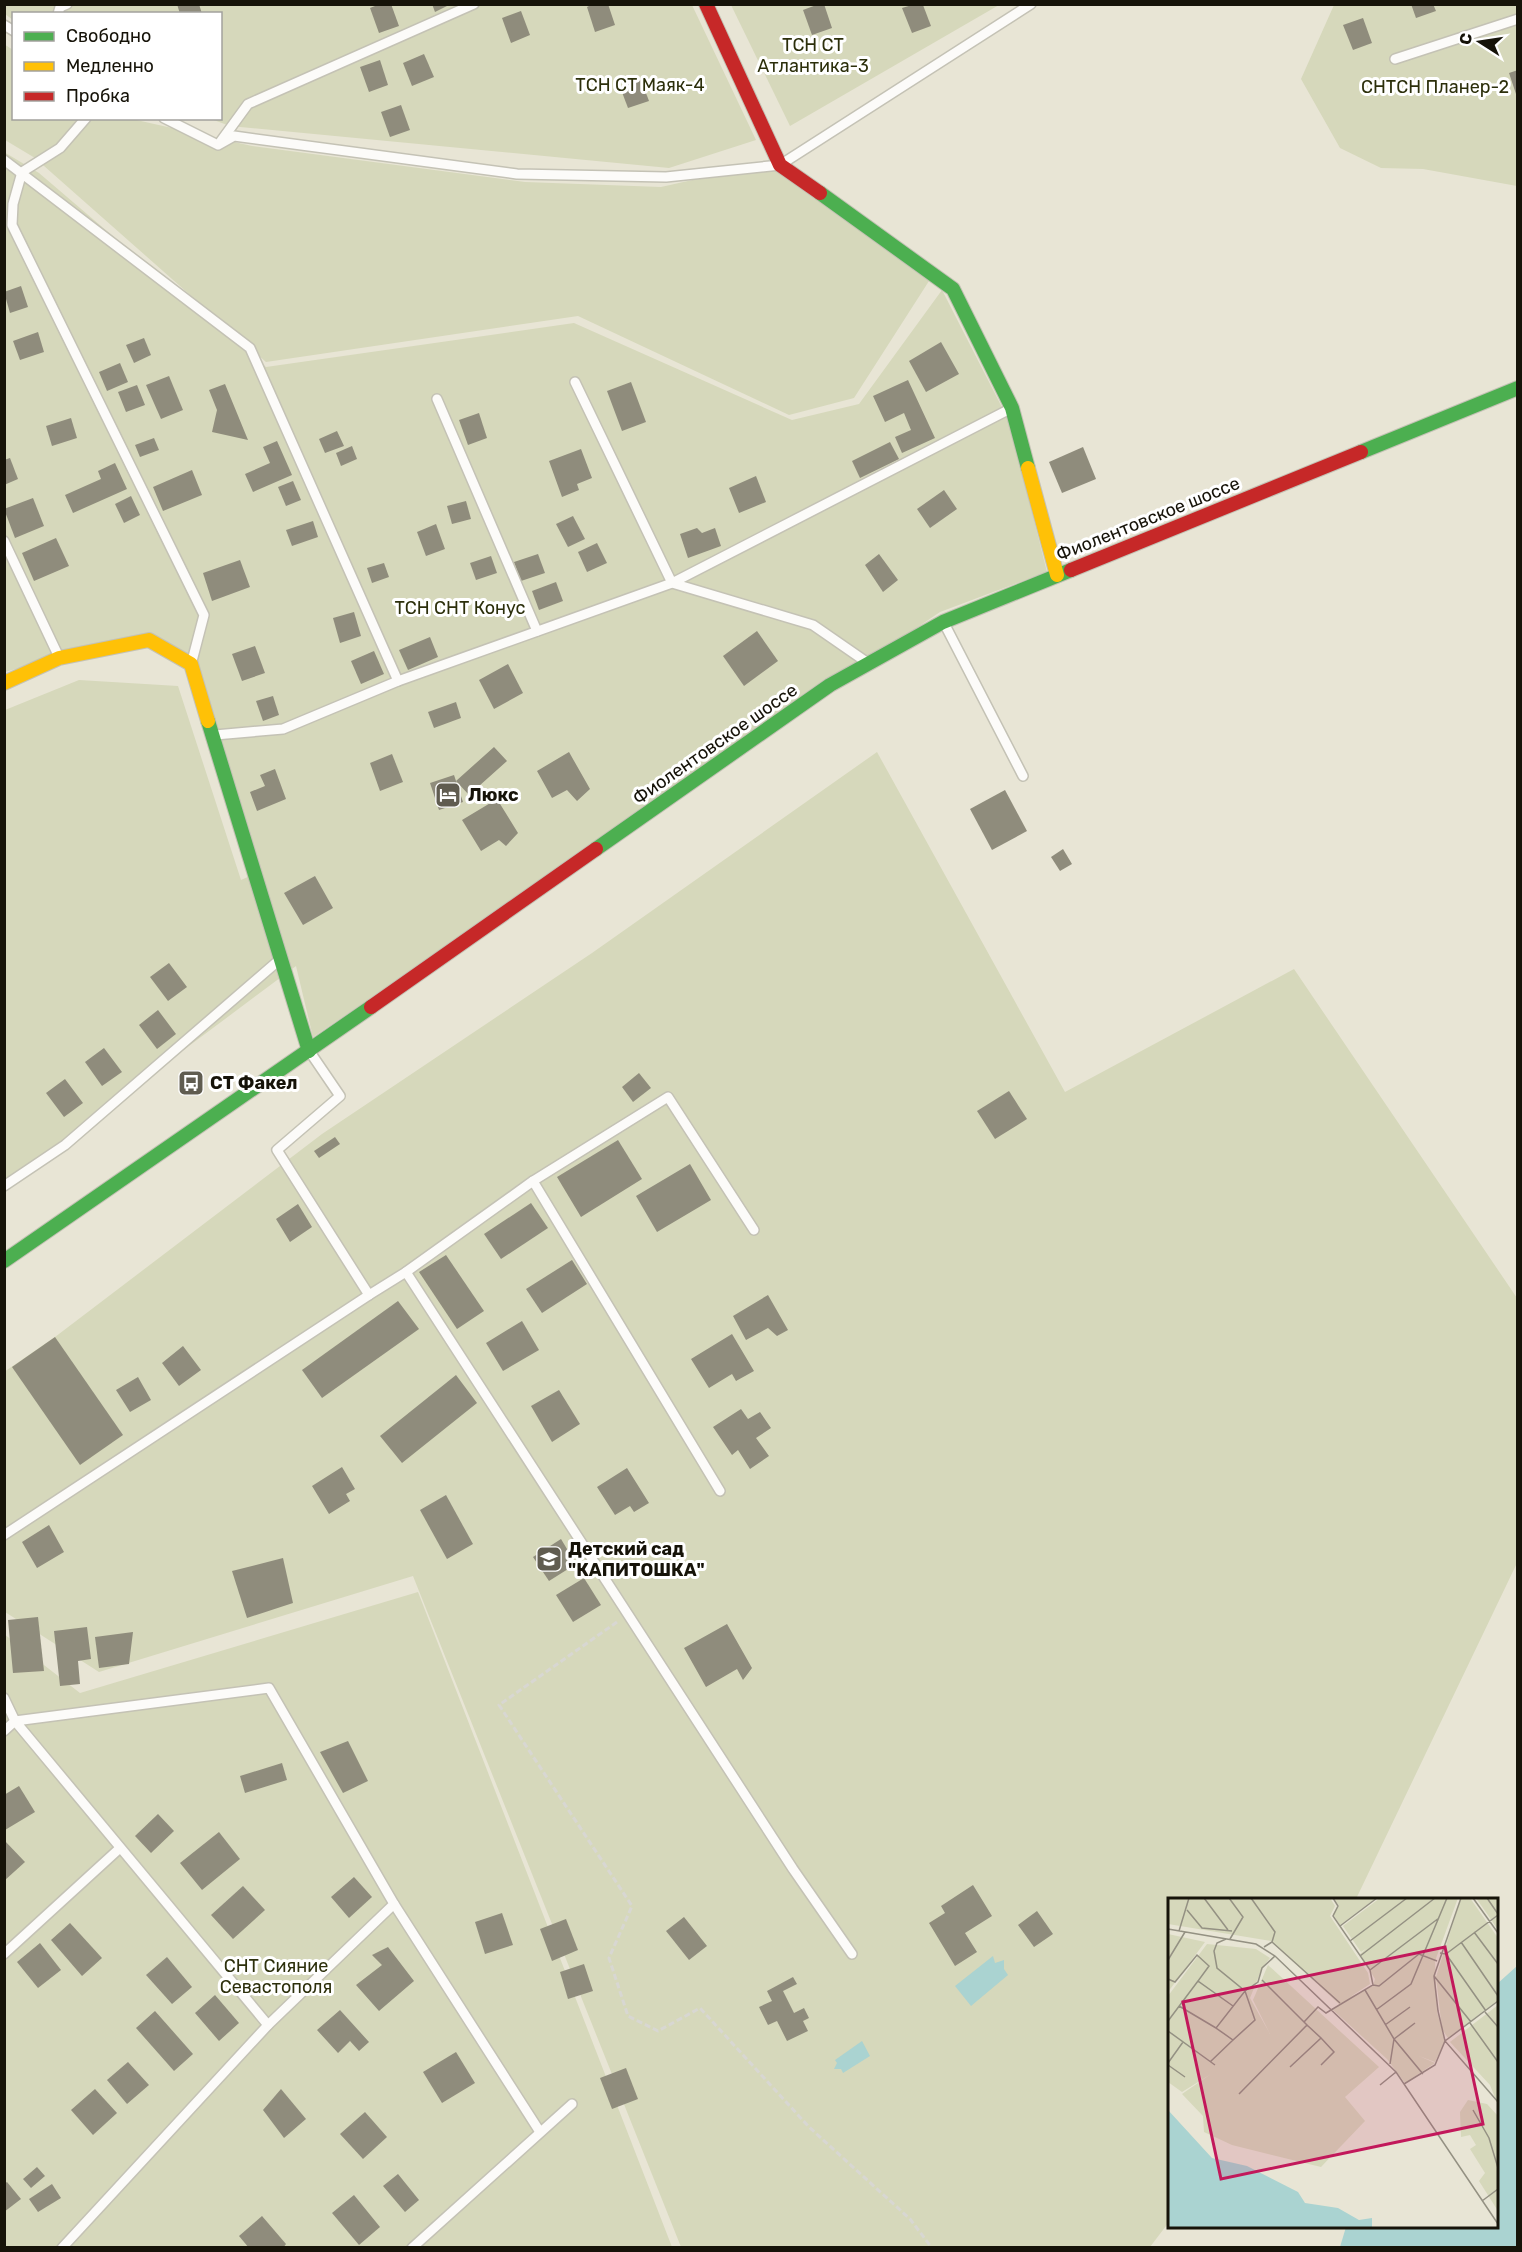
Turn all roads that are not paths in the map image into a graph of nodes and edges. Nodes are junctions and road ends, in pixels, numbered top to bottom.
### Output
1 (474, 4) edge
2 (706, 4) edge
3 (1031, 4) edge
4 (1518, 20) edge
5 (1395, 59) dead end
6 (84, 120) edge
7 (168, 120) edge
8 (218, 146) junction
9 (4, 160) edge
10 (780, 165) junction
11 (22, 172) junction
12 (575, 382) dead end
13 (1518, 388) edge
14 (436, 399) dead end
15 (1012, 408) junction
16 (4, 542) edge
17 (1057, 575) junction
18 (672, 583) junction
19 (943, 621) junction
20 (537, 631) junction
21 (59, 658) junction
22 (868, 663) junction
23 (191, 664) junction
24 (398, 681) junction
25 (4, 682) edge
26 (213, 735) junction
27 (1023, 776) dead end
28 (280, 959) junction
29 (309, 1051) junction
30 (533, 1181) junction
31 (4, 1186) edge
32 (754, 1230) dead end
33 (4, 1261) edge
34 (406, 1272) junction
35 (369, 1295) junction
36 (720, 1491) dead end
37 (4, 1535) edge
38 (4, 1698) edge
39 (15, 1721) junction
40 (4, 1731) edge
41 (120, 1848) junction
42 (394, 1904) junction
43 (4, 1954) edge
44 (852, 1954) dead end
45 (268, 2025) junction
46 (572, 2103) dead end
47 (540, 2132) junction
48 (62, 2247) edge
49 (412, 2247) edge

1 - 8 lane
2 - 10 main road
3 - 10 lane
4 - 5 lane
6 - 11 lane
7 - 8 lane
8 - 10 lane
9 - 11 lane
10 - 15 main road
11 - 23 lane
11 - 24 lane
12 - 18 lane
13 - 17 main road, Фиолентовское шоссе
14 - 20 lane
15 - 17 main road
15 - 18 lane
16 - 21 lane
17 - 19 main road, Фиолентовское шоссе
18 - 20 lane
18 - 22 lane
19 - 22 main road, Фиолентовское шоссе
19 - 27 lane
20 - 24 lane
21 - 23 main road
21 - 25 main road
22 - 29 main road, Фиолентовское шоссе
23 - 26 main road
24 - 26 lane
26 - 28 main road
28 - 29 main road
28 - 31 lane
29 - 33 main road, Фиолентовское шоссе
29 - 35 lane
30 - 32 lane
30 - 34 lane
30 - 36 lane
34 - 35 lane
34 - 44 lane
35 - 37 lane
38 - 39 lane
39 - 40 lane
39 - 41 lane
39 - 42 lane
41 - 43 lane
41 - 45 lane
42 - 45 lane
42 - 47 lane
45 - 48 lane
46 - 47 lane
47 - 49 lane

